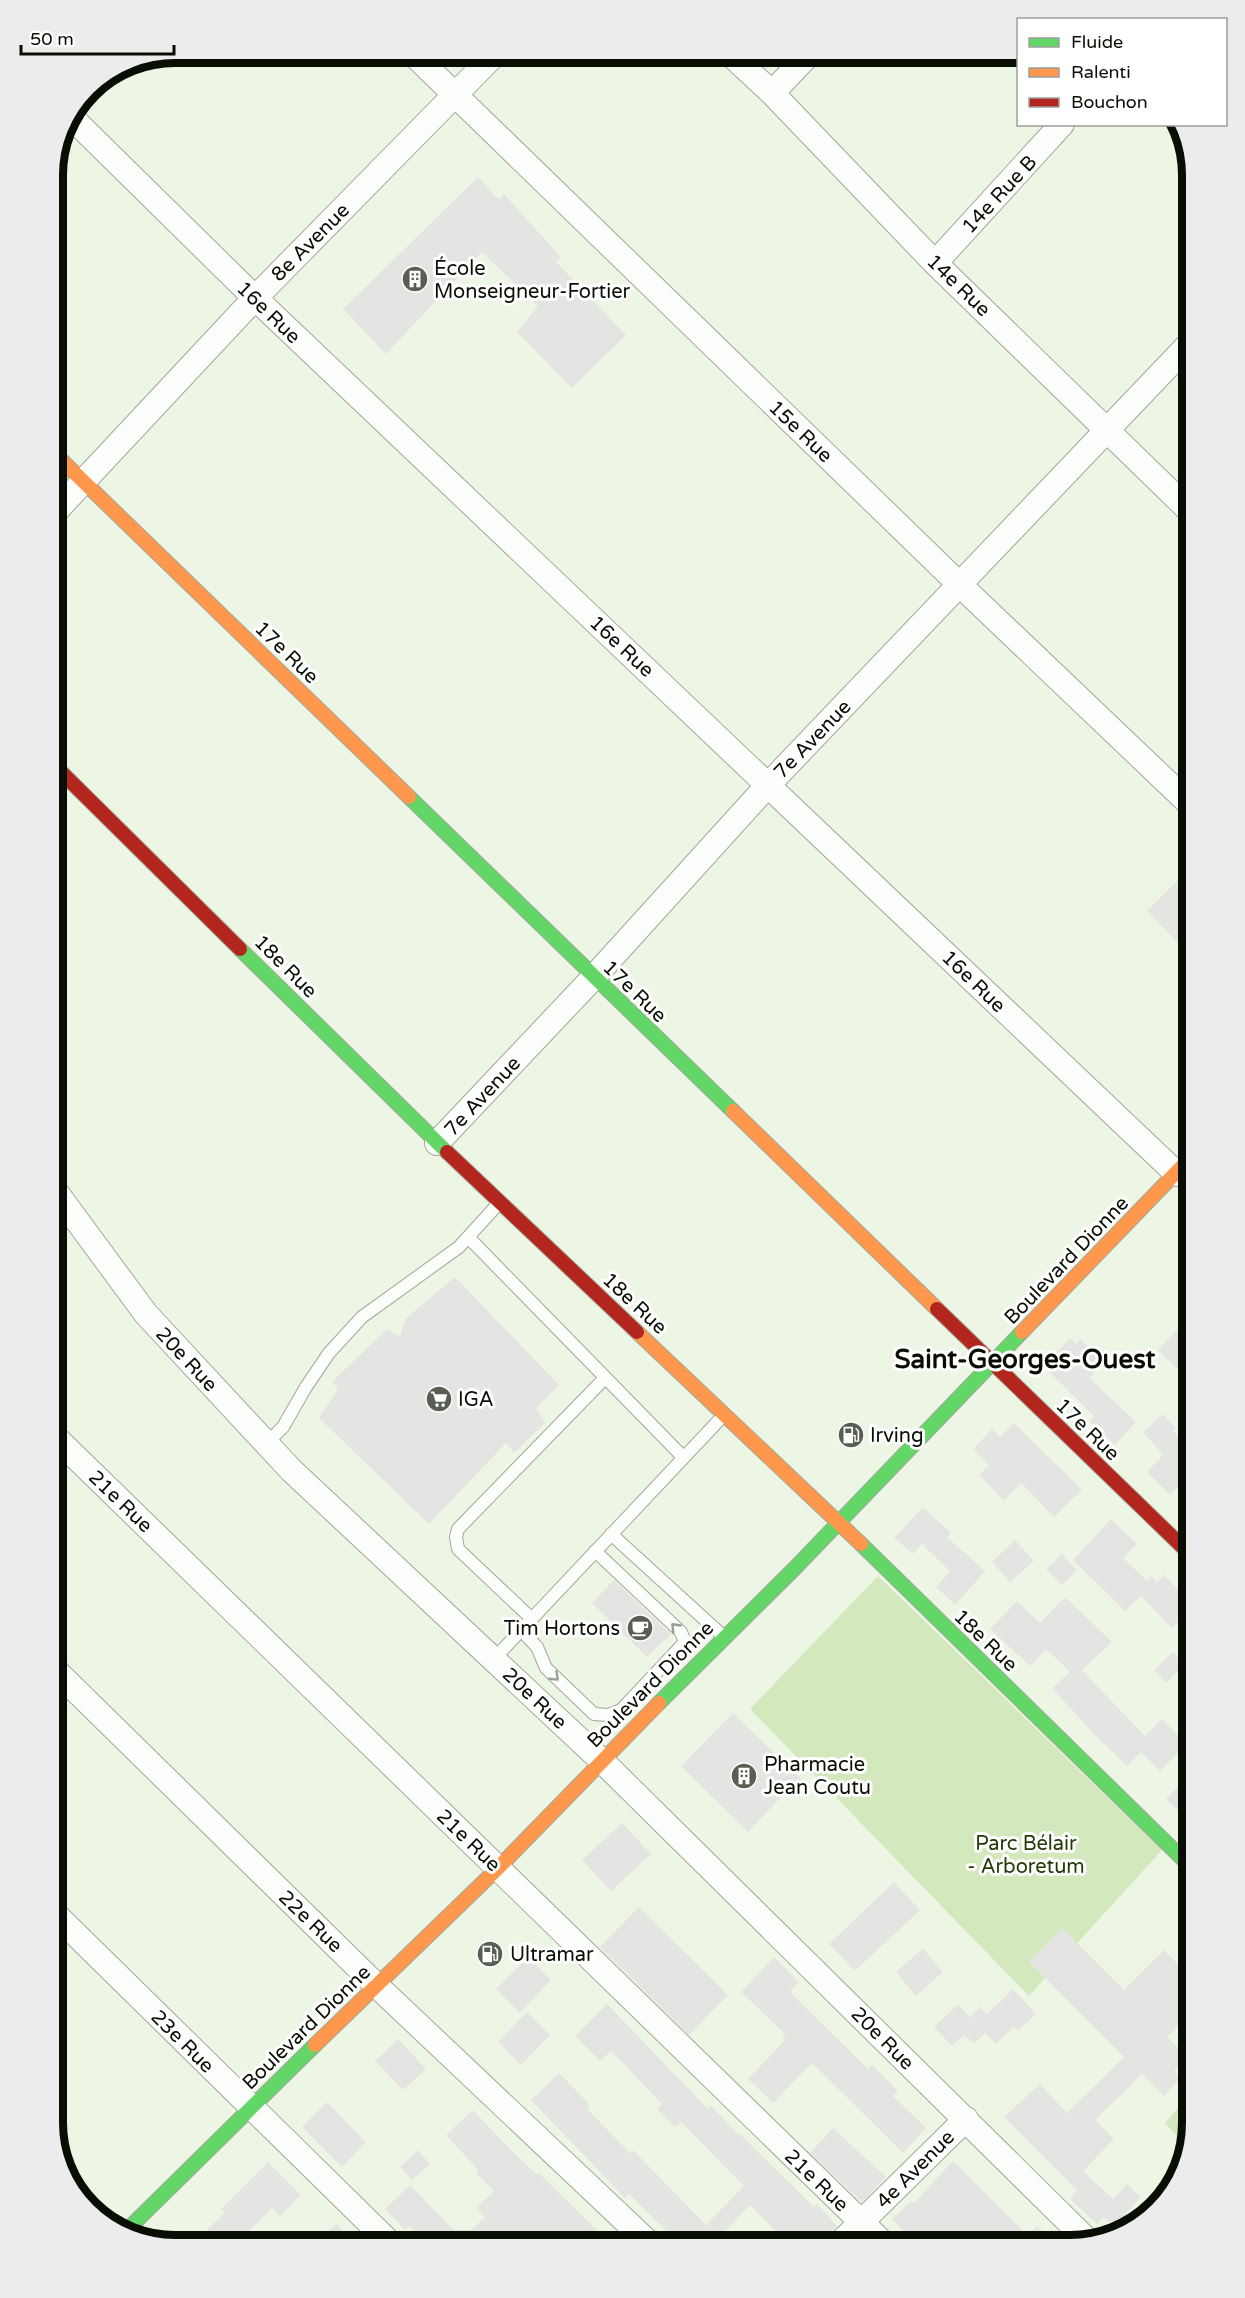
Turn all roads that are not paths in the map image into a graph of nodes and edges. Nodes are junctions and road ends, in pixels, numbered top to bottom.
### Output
1 (422, 63) edge
2 (486, 63) edge
3 (740, 63) edge
4 (800, 63) edge
5 (772, 93) junction
6 (454, 95) junction
7 (77, 122) edge
8 (1060, 126) edge
9 (935, 263) junction
10 (255, 298) junction
11 (1182, 351) edge
12 (1107, 430) junction
13 (63, 462) edge
14 (84, 483) junction
15 (1182, 503) edge
16 (63, 504) edge
17 (959, 584) junction
18 (63, 774) edge
19 (768, 785) junction
20 (1182, 796) edge
21 (594, 978) junction
22 (437, 1143) junction
23 (1182, 1167) edge
24 (1176, 1174) junction
25 (63, 1202) edge
26 (500, 1202) junction
27 (468, 1237) junction
28 (993, 1364) junction
29 (605, 1378) junction
30 (724, 1414) junction
31 (266, 1444) junction
32 (63, 1445) edge
33 (683, 1457) junction
34 (838, 1523) junction
35 (611, 1534) junction
36 (1182, 1546) edge
37 (595, 1551) junction
38 (531, 1619) junction
39 (521, 1630) junction
40 (724, 1638) junction
41 (493, 1660) junction
42 (63, 1679) edge
43 (601, 1760) junction
44 (1182, 1858) edge
45 (498, 1868) junction
46 (63, 1923) edge
47 (376, 1985) junction
48 (251, 2108) junction
49 (966, 2119) junction
50 (861, 2223) junction
51 (131, 2226) edge
52 (1081, 2234) edge
53 (382, 2235) edge
54 (640, 2235) edge
55 (849, 2235) edge
56 (874, 2235) edge

1 - 6 street, 15e Rue
2 - 6 street, 8e Avenue
3 - 5 street, 14e Rue
4 - 5 street
5 - 9 street, 14e Rue
6 - 10 street, 8e Avenue
6 - 17 street, 15e Rue
7 - 10 street, 16e Rue
8 - 9 street, 14e Rue B
9 - 12 street, 14e Rue
10 - 14 street, 8e Avenue
10 - 19 street, 16e Rue
11 - 12 street, 7e Avenue
12 - 15 street, 14e Rue
12 - 17 street, 7e Avenue
13 - 14 street, 17e Rue
14 - 16 street, 8e Avenue
14 - 21 street, 17e Rue
17 - 19 street, 7e Avenue
17 - 20 street, 15e Rue
18 - 22 street, 18e Rue
19 - 21 street, 7e Avenue
19 - 24 street, 16e Rue
21 - 22 street, 7e Avenue
21 - 28 street, 17e Rue
22 - 26 street, 18e Rue
23 - 24 street, Boulevard Dionne
24 - 28 street, Boulevard Dionne
25 - 31 street, 20e Rue
26 - 27 lane
26 - 30 street, 18e Rue
27 - 29 lane
27 - 31 lane
28 - 34 street, Boulevard Dionne
28 - 36 street, 17e Rue
29 - 33 lane
29 - 38 lane
30 - 33 lane
30 - 34 street, 18e Rue
31 - 41 street, 20e Rue
32 - 45 street, 21e Rue
33 - 35 lane
34 - 40 street, Boulevard Dionne
34 - 44 street, 18e Rue
35 - 37 lane
35 - 40 lane
37 - 38 lane
39 -> 37 lane
38 - 39 lane
39 - 41 lane
40 - 43 street, Boulevard Dionne
41 - 43 street, 20e Rue
42 - 47 street, 22e Rue
43 - 45 street, Boulevard Dionne
43 - 49 street, 20e Rue
45 - 47 street, Boulevard Dionne
45 - 50 street, 21e Rue
46 - 48 street, 23e Rue
47 - 48 street, Boulevard Dionne
47 - 54 street, 22e Rue
48 - 51 street, Boulevard Dionne
48 - 53 street, 23e Rue
49 - 50 street, 4e Avenue
49 - 52 street, 20e Rue
50 - 55 street, 4e Avenue
50 - 56 street, 21e Rue

